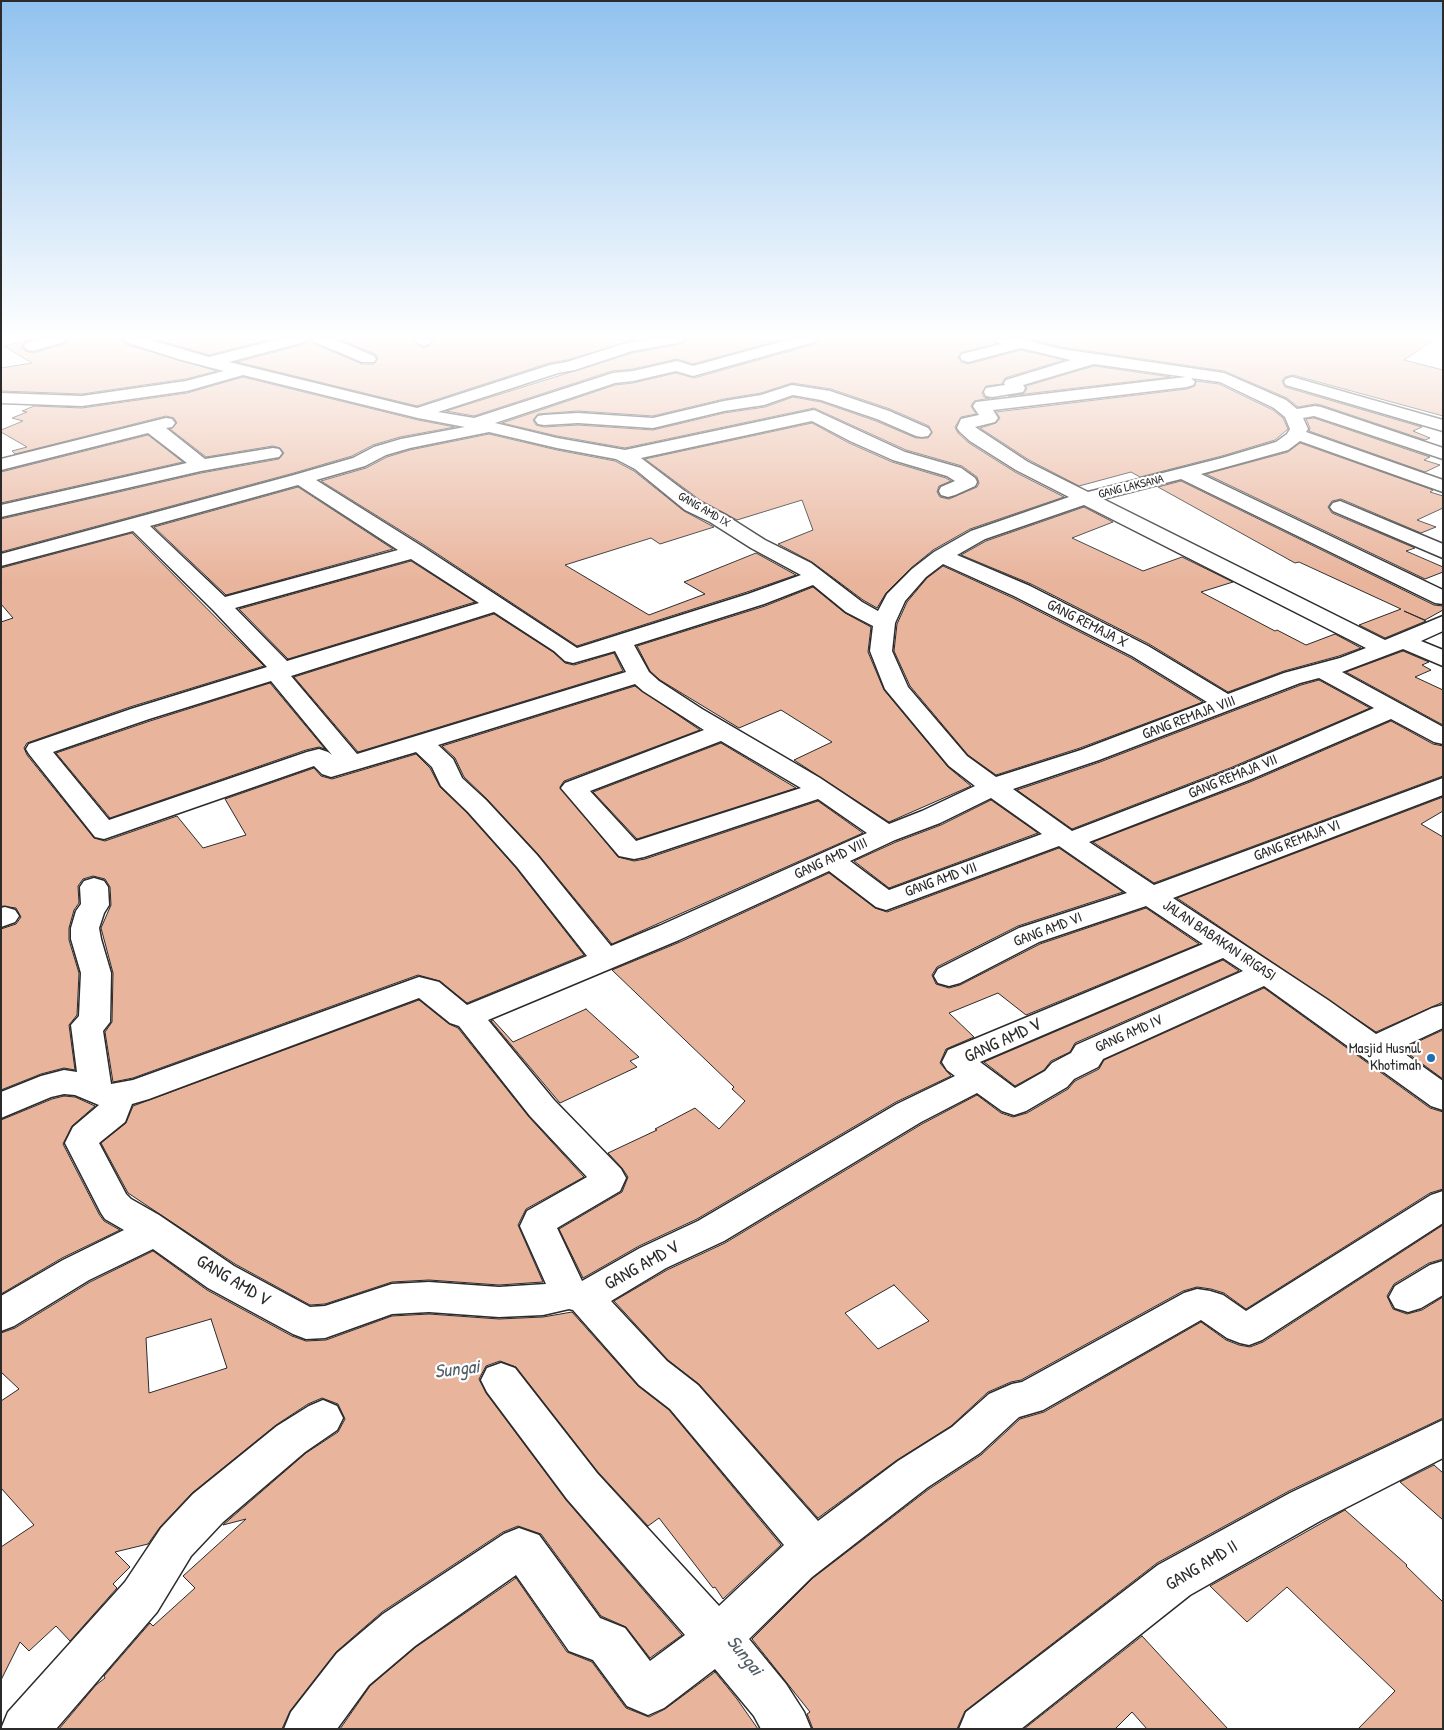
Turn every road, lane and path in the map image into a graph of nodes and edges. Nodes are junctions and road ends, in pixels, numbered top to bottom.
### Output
1 (457, 420) edge
2 (494, 420) edge
3 (544, 420) dead end
4 (555, 420) edge
5 (594, 420) edge
6 (667, 420) edge
7 (792, 420) edge
8 (822, 420) edge
9 (904, 420) edge
10 (980, 420) edge
11 (1295, 420) edge
12 (1341, 420) edge
13 (1421, 420) edge
14 (482, 424) junction
15 (1443, 426) edge
16 (944, 427) junction
17 (1296, 434) junction
18 (882, 447) junction
19 (274, 453) dead end
20 (1443, 454) edge
21 (624, 456) junction
22 (201, 465) junction
23 (1, 466) edge
24 (1185, 474) junction
25 (301, 479) junction
26 (1443, 486) edge
27 (948, 491) dead end
28 (1085, 498) junction
29 (1340, 507) dead end
30 (1, 510) edge
31 (136, 523) junction
32 (416, 551) junction
33 (1443, 552) edge
34 (940, 556) junction
35 (1, 560) edge
36 (815, 577) junction
37 (1443, 598) edge
38 (497, 604) junction
39 (221, 605) junction
40 (884, 623) junction
41 (1443, 623) edge
42 (620, 642) junction
43 (1394, 645) junction
44 (1443, 659) edge
45 (1320, 669) junction
46 (280, 672) junction
47 (639, 675) junction
48 (1227, 704) junction
49 (1395, 710) junction
50 (722, 732) junction
51 (1443, 737) edge
52 (420, 742) junction
53 (352, 764) junction
54 (1443, 786) edge
55 (993, 787) junction
56 (820, 790) junction
57 (886, 834) junction
58 (1066, 838) junction
59 (831, 859) junction
60 (94, 888) dead end
61 (1152, 896) junction
62 (1225, 945) junction
63 (606, 960) junction
64 (1266, 973) junction
65 (949, 976) dead end
66 (1443, 1015) edge
67 (468, 1016) junction
68 (1373, 1048) junction
69 (980, 1078) junction
70 (107, 1093) junction
71 (1443, 1098) edge
72 (1, 1106) edge
73 (1443, 1205) edge
74 (155, 1231) junction
75 (1443, 1276) edge
76 (577, 1296) junction
77 (1408, 1297) dead end
78 (1, 1315) edge
79 (500, 1380) dead end
80 (323, 1418) dead end
81 (1443, 1438) edge
82 (815, 1549) junction
83 (722, 1634) junction
84 (25, 1729) edge
85 (308, 1729) edge
86 (788, 1729) edge
87 (983, 1729) edge

1 - 14 street, GANG AMD IX
2 - 14 street
3 - 4 street
5 - 6 street
7 - 21 street
8 - 18 street
9 - 16 street
10 - 16 street
11 - 17 street
12 - 20 street
13 - 15 street
14 - 21 street, GANG AMD IX
14 - 25 street
16 - 18 street
16 - 28 street
17 - 24 street, GANG LAKSANA
17 - 26 street
18 - 27 street
19 - 22 street
21 - 36 street, GANG AMD IX
22 - 23 street
22 - 30 street
24 - 28 street, GANG LAKSANA
24 - 37 street
25 - 31 street
25 - 32 street
28 - 34 street, GANG LAKSANA
28 - 43 street
29 - 33 street
31 - 35 street
31 - 39 street
32 - 38 street
32 - 39 street
34 - 40 street, GANG LAKSANA
34 - 48 street, GANG REMAJA X
36 - 40 street, GANG AMD IX
36 - 42 street
38 - 42 street
38 - 46 street
39 - 46 street
40 - 55 street, GANG LAKSANA
41 - 43 street, GANG REMAJA VIII
42 - 47 street
43 - 44 street
43 - 45 street, GANG REMAJA VIII
45 - 48 street, GANG REMAJA VIII
45 - 49 street
46 - 53 street
46 - 53 street
47 - 50 street
47 - 52 street
48 - 55 street, GANG REMAJA VIII
49 - 51 street
49 - 58 street, GANG REMAJA VII
50 - 56 street
50 - 56 street
52 - 53 street
52 - 63 street
54 - 61 street, GANG REMAJA VI
55 - 57 street, GANG AMD VIII
55 - 58 street, JALAN BABAKAN IRIGASI
56 - 57 street
57 - 59 street, GANG AMD VIII
58 - 59 street, GANG AMD VII
58 - 61 street, JALAN BABAKAN IRIGASI
59 - 63 street, GANG AMD VIII
60 - 70 street
61 - 62 street, JALAN BABAKAN IRIGASI
61 - 65 street, GANG AMD VI
62 - 64 street, JALAN BABAKAN IRIGASI
62 - 69 street, GANG AMD V
63 - 67 street, GANG AMD VIII
64 - 68 street, JALAN BABAKAN IRIGASI
64 - 69 street, GANG AMD IV
66 - 68 street
67 - 70 street
67 - 76 street
68 - 71 street, JALAN BABAKAN IRIGASI
69 - 76 street, GANG AMD V
70 - 72 street
70 - 74 street, GANG AMD V
73 - 82 street
74 - 76 street, GANG AMD V
74 - 78 street
75 - 77 street
76 - 82 street
79 - 83 street
80 - 84 street
81 - 87 street, GANG AMD II
82 - 83 street
83 - 85 street
83 - 86 street

